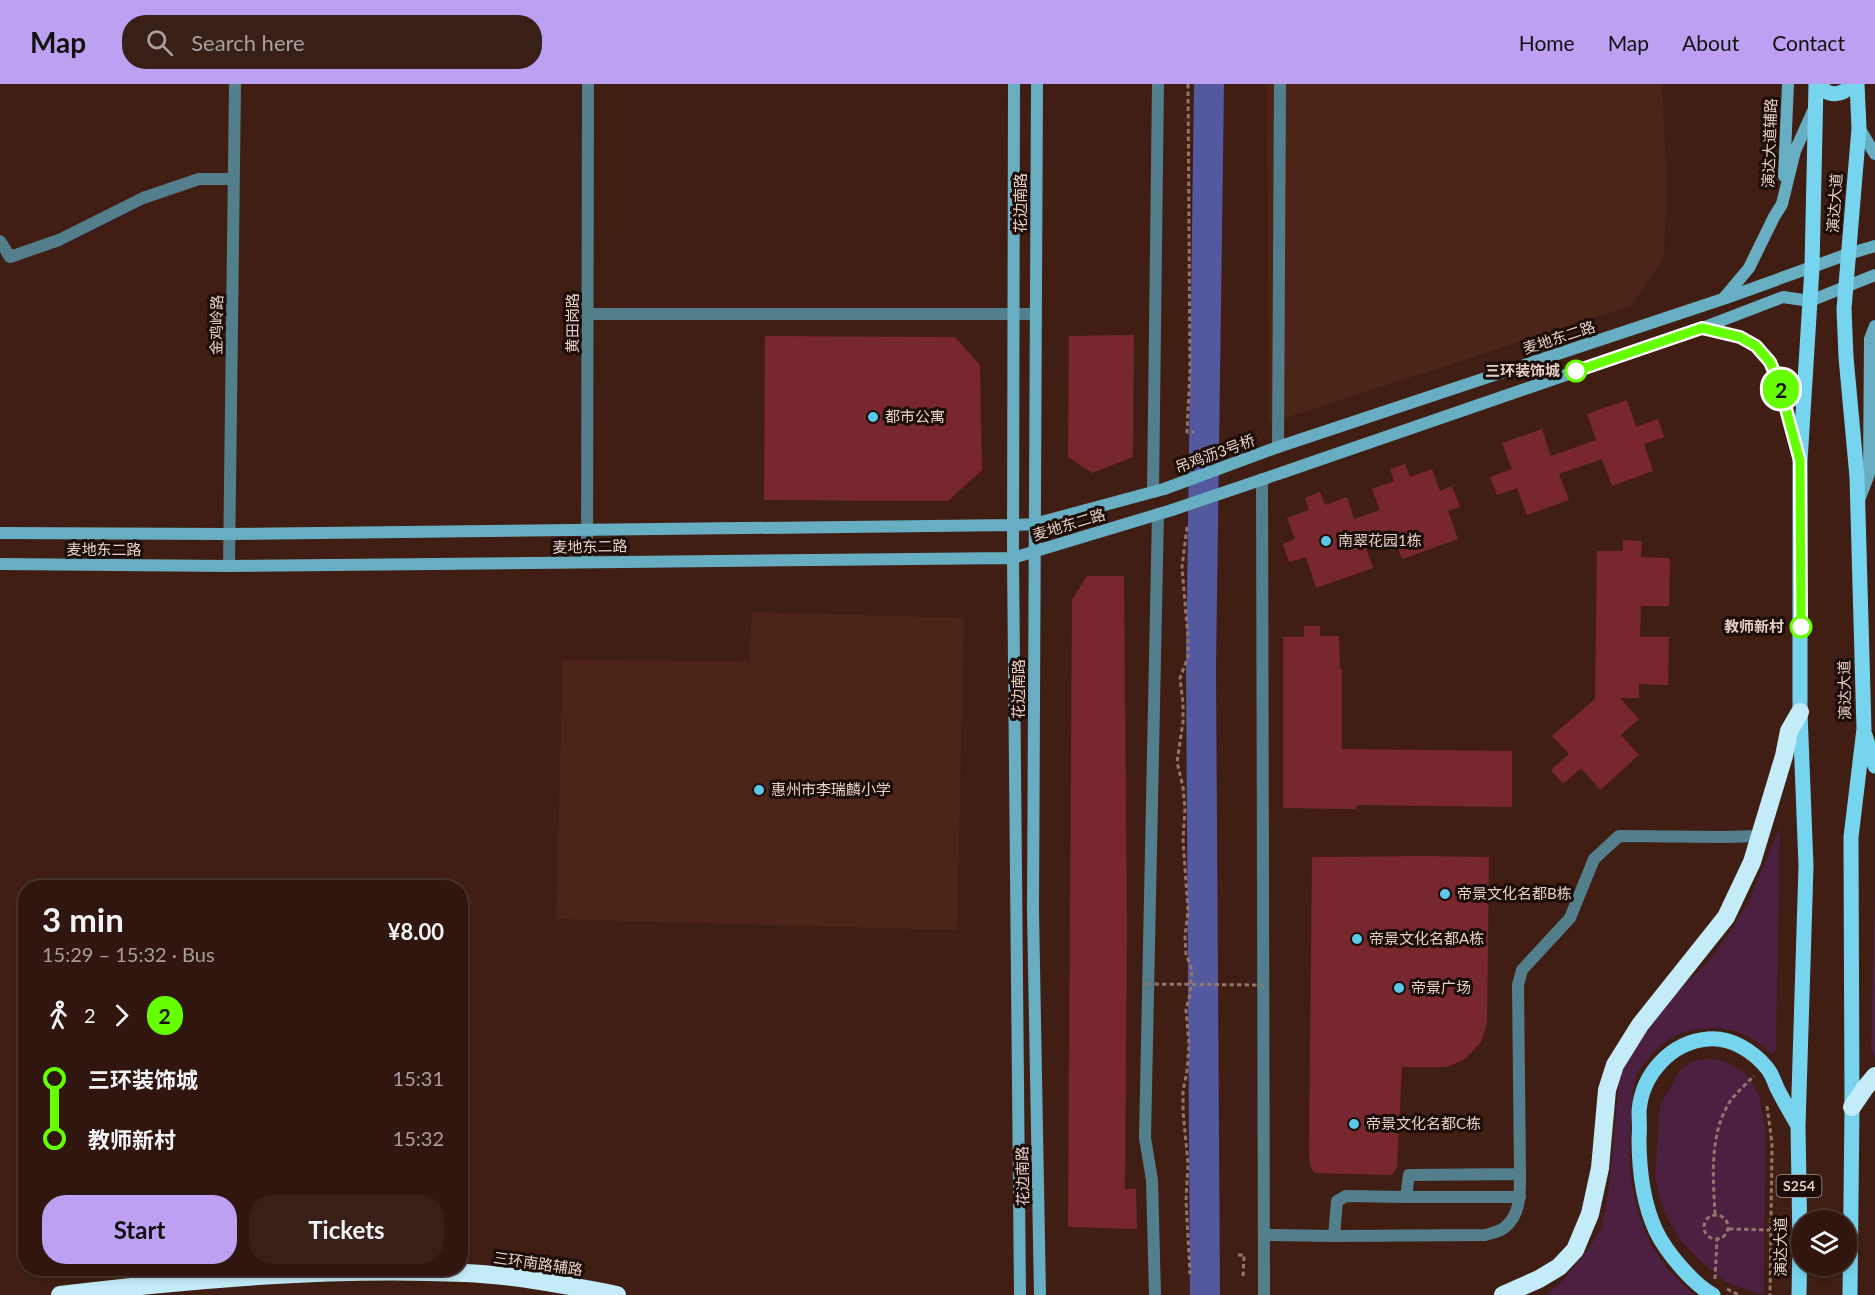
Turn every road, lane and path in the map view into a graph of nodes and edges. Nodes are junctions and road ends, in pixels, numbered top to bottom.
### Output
1 (235, 84) edge
2 (588, 84) edge
3 (1014, 84) edge
4 (1037, 84) edge
5 (1158, 84) edge
6 (1188, 84) edge
7 (1280, 84) edge
8 (1788, 84) edge
9 (1818, 84) edge
10 (1852, 84) edge
11 (1857, 84) edge
12 (1816, 102) junction
13 (1859, 128) junction
14 (1875, 154) edge
15 (233, 179) junction
16 (1782, 204) junction
17 (0, 241) edge
18 (1875, 246) edge
19 (1848, 254) junction
20 (1812, 268) junction
21 (1875, 275) edge
22 (1846, 287) junction
23 (1722, 299) junction
24 (1810, 301) junction
25 (588, 314) junction
26 (1036, 314) junction
27 (1014, 315) junction
28 (1875, 327) edge
29 (1702, 328) junction
30 (1194, 432) dead end
31 (1872, 443) edge
32 (1278, 447) junction
33 (1800, 461) junction
34 (1262, 479) junction
35 (1158, 491) junction
36 (1858, 504) junction
37 (1158, 514) junction
38 (1034, 524) junction
39 (1014, 525) junction
40 (1187, 527) dead end
41 (588, 530) junction
42 (0, 533) edge
43 (229, 534) junction
44 (1035, 551) junction
45 (1013, 558) junction
46 (587, 562) junction
47 (0, 564) edge
48 (229, 566) junction
49 (1800, 712) junction
50 (1869, 731) edge
51 (1875, 766) edge
52 (1760, 836) junction
53 (1147, 984) junction
54 (1263, 986) junction
55 (1749, 1071) dead end
56 (1754, 1076) junction
57 (1875, 1076) edge
58 (1758, 1082) dead end
59 (1767, 1104) dead end
60 (1852, 1107) junction
61 (1798, 1126) junction
62 (1520, 1174) junction
63 (1407, 1197) junction
64 (1520, 1197) junction
65 (1799, 1210) edge
66 (1715, 1214) junction
67 (1729, 1229) junction
68 (1770, 1232) junction
69 (1264, 1235) junction
70 (1334, 1236) junction
71 (1717, 1239) junction
72 (1238, 1255) dead end
73 (468, 1273) edge
74 (1190, 1274) dead end
75 (256, 1276) edge
76 (1799, 1276) edge
77 (1242, 1277) dead end
78 (1707, 1277) dead end
79 (1719, 1291) edge
80 (60, 1295) edge
81 (616, 1295) edge
82 (1020, 1295) edge
83 (1040, 1295) edge
84 (1155, 1295) edge
85 (1264, 1295) edge
86 (1503, 1295) edge
87 (1739, 1295) edge
88 (1770, 1295) edge
89 (1799, 1295) edge
90 (1850, 1295) edge

1 - 15 street, 金鸡岭路
2 - 25 street, 黄田岗路
3 - 27 street, 花边南路
4 - 26 street, 花边南路
5 - 35 street
6 - 30 path
7 - 32 street
8 - 16 street, 演达大道辅路
9 - 10 main road
9 - 12 main road, 演达大道
11 - 13 main road, 演达大道
12 - 16 street
12 - 20 main road, 演达大道
13 - 14 street
13 - 19 main road, 演达大道
15 - 17 street
15 - 43 street, 金鸡岭路
16 - 23 street
18 - 19 street, 麦地东二路
19 - 20 street, 麦地东二路
19 - 22 main road, 演达大道
20 - 23 street, 麦地东二路
20 - 24 main road, 演达大道
21 - 22 street
22 - 24 street
22 - 36 main road, 演达大道
23 - 32 street, 麦地东二路
24 - 29 street
24 - 33 main road, 演达大道
25 - 27 street
25 - 41 street, 黄田岗路
26 - 27 street
26 - 38 street, 花边南路
27 - 39 street, 花边南路
28 - 31 street
29 - 33 street
29 - 34 street, bridge
31 - 36 street
32 - 35 street, 吊鸡沥3号桥, bridge
33 - 49 main road, 演达大道
34 - 37 street, 麦地东二路, bridge
34 - 54 street
35 - 38 street, 麦地东二路
36 - 50 main road, 演达大道
37 - 44 street, 麦地东二路
37 - 53 street
38 - 39 street, 麦地东二路
38 - 44 street, 花边南路
39 - 41 street, 麦地东二路
39 - 45 street, 花边南路
40 - 74 path
41 - 43 street, 麦地东二路
41 - 46 street, 黄田岗路
42 - 43 street, 麦地东二路
43 - 48 street, 金鸡岭路
44 - 45 street, 麦地东二路
44 - 83 street, 花边南路
45 - 46 street, 麦地东二路
45 - 82 street, 花边南路
46 - 48 street, 麦地东二路
47 - 48 street, 麦地东二路
49 - 52 highway
49 - 61 main road, 演达大道
50 - 51 main road
50 - 60 main road, 演达大道
52 - 62 street
52 - 86 highway
53 - 54 path, bridge
53 - 84 street
54 - 69 street
55 - 56 path
56 - 58 path
56 - 66 path
57 - 60 highway
59 - 68 path
60 - 90 main road, 演达大道
61 - 65 main road, 演达大道 / S254
61 - 79 main road
62 - 63 street
62 - 64 street
63 - 64 street
63 - 70 street
64 - 70 street
66 - 67 path
66 - 71 path
67 - 68 path
67 - 71 path
68 - 88 path
69 - 70 street
69 - 85 street
71 - 78 path
72 - 77 path
73 - 81 highway, 三环南路辅路
75 - 80 highway, 三环南路辅路
76 - 89 main road, 演达大道 / S254
79 - 87 path

